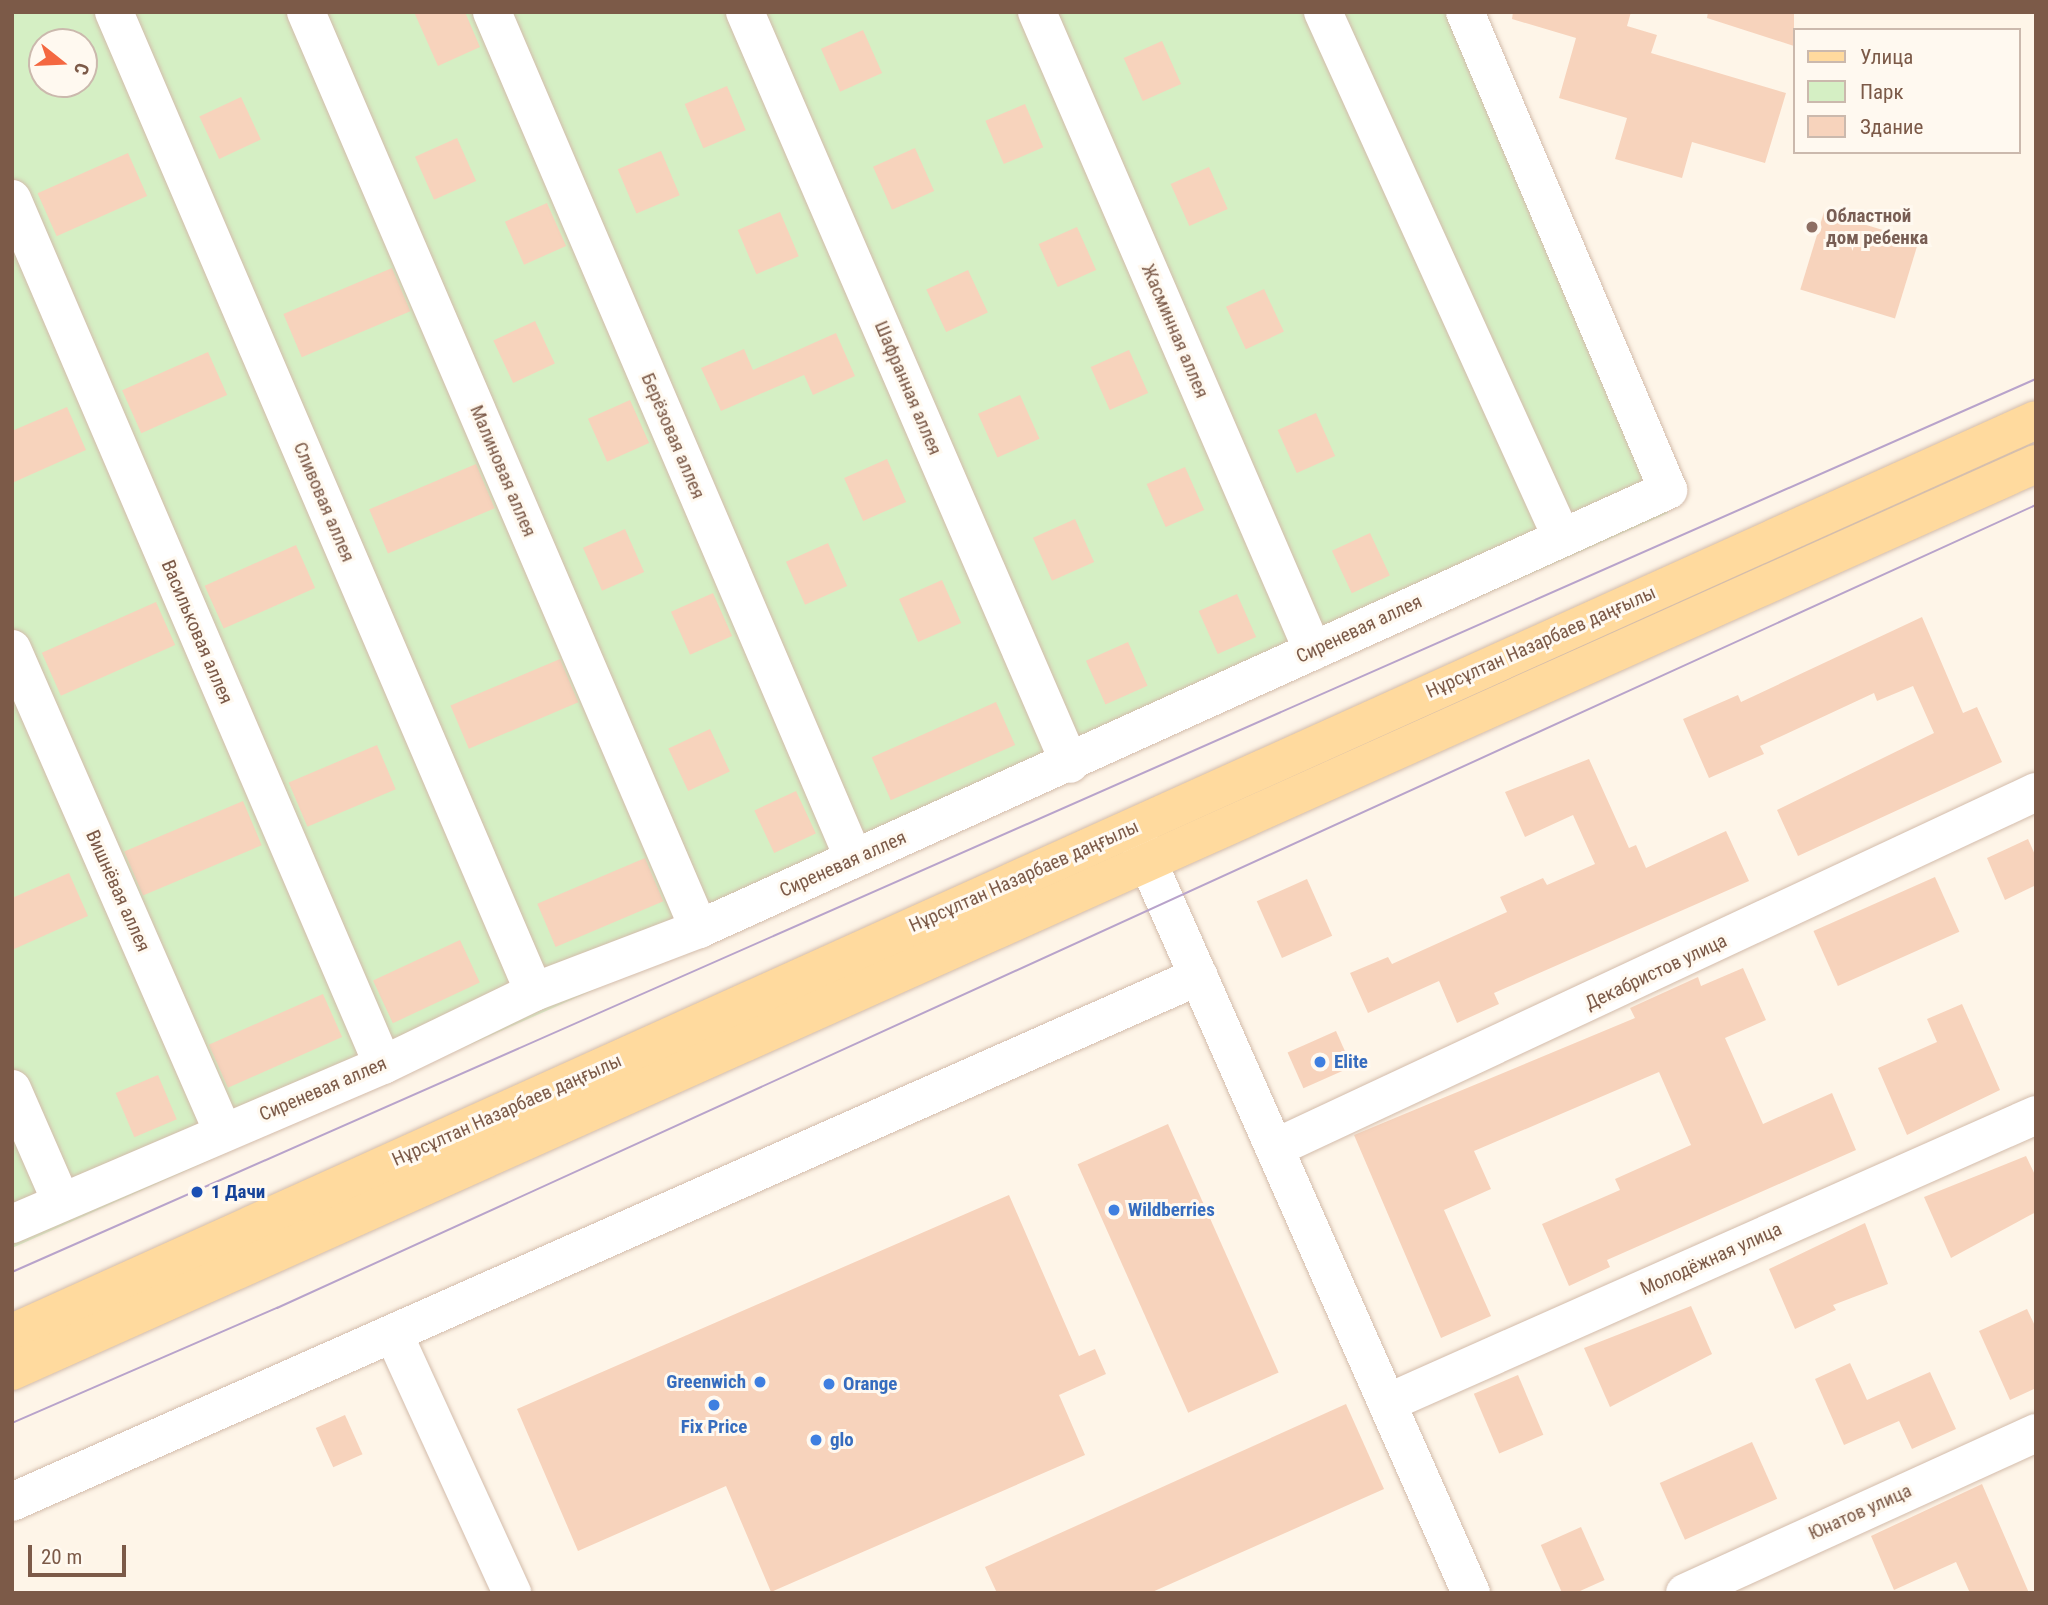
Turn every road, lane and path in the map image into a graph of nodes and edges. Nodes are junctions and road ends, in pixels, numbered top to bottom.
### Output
1 (114, 12) edge
2 (306, 12) edge
3 (492, 12) edge
4 (745, 12) edge
5 (1037, 12) edge
6 (1324, 12) edge
7 (1465, 12) edge
8 (12, 199) edge
9 (2036, 420) edge
10 (2036, 464) edge
11 (1561, 536) junction
12 (12, 649) edge
13 (1313, 651) junction
14 (1070, 764) junction
15 (2036, 792) edge
16 (1140, 843) junction
17 (854, 859) junction
18 (699, 929) junction
19 (1199, 976) junction
20 (534, 992) junction
21 (383, 1065) junction
22 (12, 1088) edge
23 (2036, 1115) edge
24 (223, 1132) junction
25 (1275, 1148) junction
26 (61, 1201) junction
27 (12, 1223) edge
28 (12, 1333) edge
29 (394, 1335) junction
30 (12, 1371) edge
31 (1387, 1403) junction
32 (2036, 1433) edge
33 (12, 1502) edge
34 (512, 1593) edge
35 (1471, 1593) edge
36 (1685, 1593) edge

1 - 20 street, Сливовая аллея
2 - 18 street, Малиновая аллея
3 - 17 street, Берёзовая аллея
4 - 14 street, Шафранная аллея
5 - 13 street, Жасминная аллея
6 - 11 street
7 - 11 street, Сиреневая аллея
8 - 21 street, Васильковая аллея
9 - 16 main road, Нұрсұлтан Назарбаев даңғылы
10 - 16 main road, Нұрсұлтан Назарбаев даңғылы
11 - 13 street, Сиреневая аллея
12 - 24 street, Вишнёвая аллея
13 - 14 street, Сиреневая аллея
14 - 17 street, Сиреневая аллея
15 - 25 street, Декабристов улица
16 - 19 street
16 - 28 main road, Нұрсұлтан Назарбаев даңғылы
16 - 30 main road, Нұрсұлтан Назарбаев даңғылы
17 - 18 street, Сиреневая аллея
18 - 20 street, Сиреневая аллея
19 - 25 street
19 - 29 street
20 - 21 street, Сиреневая аллея
21 - 24 street, Сиреневая аллея
22 - 26 street
23 - 31 street, Молодёжная улица
24 - 26 street, Сиреневая аллея
25 - 31 street
26 - 27 street, Сиреневая аллея
29 - 33 street
29 - 34 street
31 - 35 street
32 - 36 street, Юнатов улица

